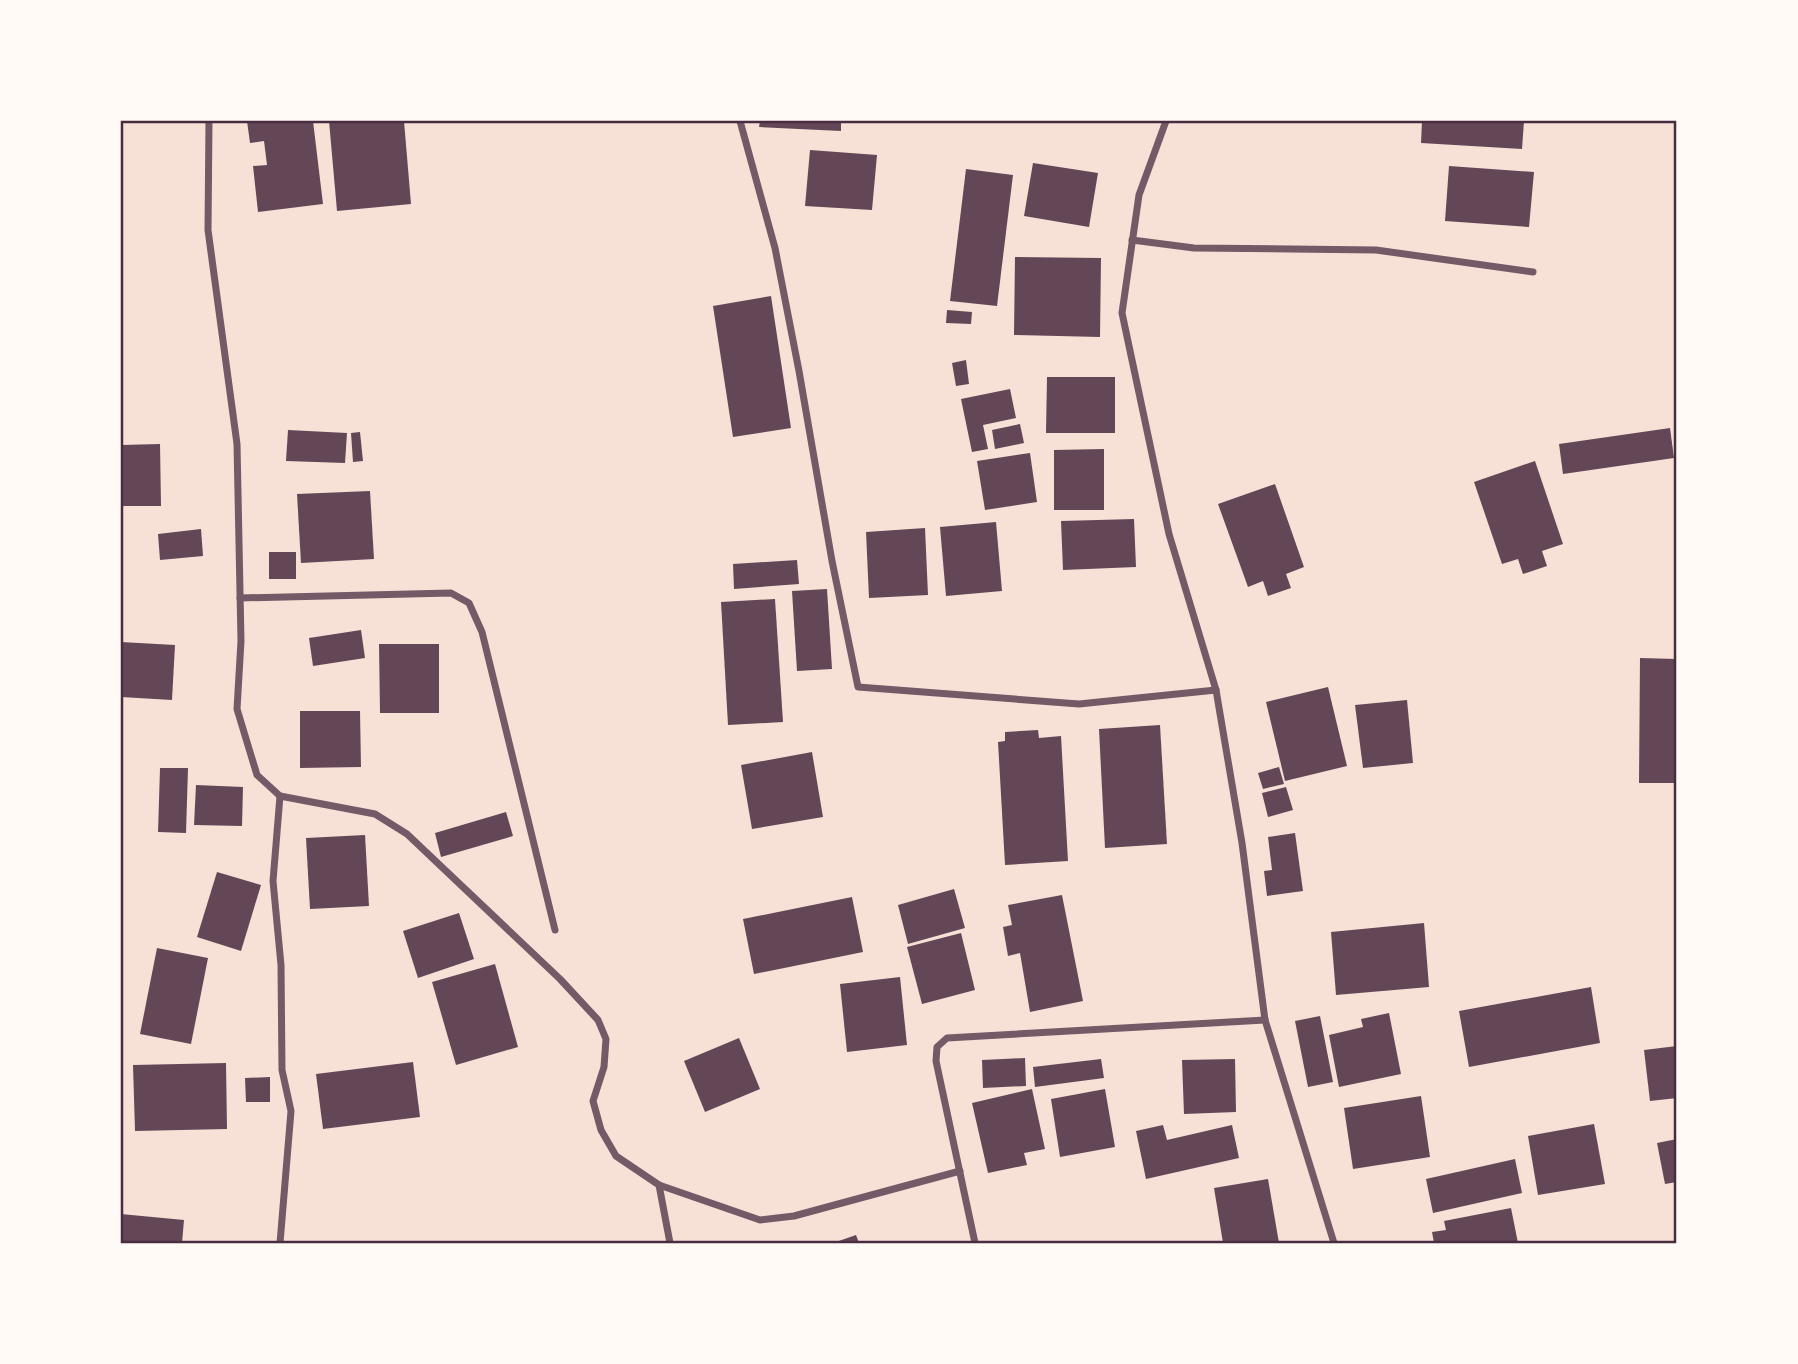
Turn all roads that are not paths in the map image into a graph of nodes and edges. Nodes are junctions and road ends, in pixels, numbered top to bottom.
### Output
1 (209, 121) edge
2 (740, 121) edge
3 (1166, 121) edge
4 (1132, 240) junction
5 (1533, 272) dead end
6 (240, 598) junction
7 (1216, 690) junction
8 (280, 796) junction
9 (555, 930) dead end
10 (1265, 1020) junction
11 (960, 1171) junction
12 (659, 1185) junction
13 (280, 1243) edge
14 (670, 1243) edge
15 (975, 1243) edge
16 (1334, 1243) edge

1 - 6 street
2 - 7 street
3 - 4 street
4 - 5 street
4 - 7 street
6 - 8 street
6 - 9 street
7 - 10 street
8 - 12 street
8 - 13 street
10 - 11 street
10 - 16 street
11 - 12 street
11 - 15 street
12 - 14 street

